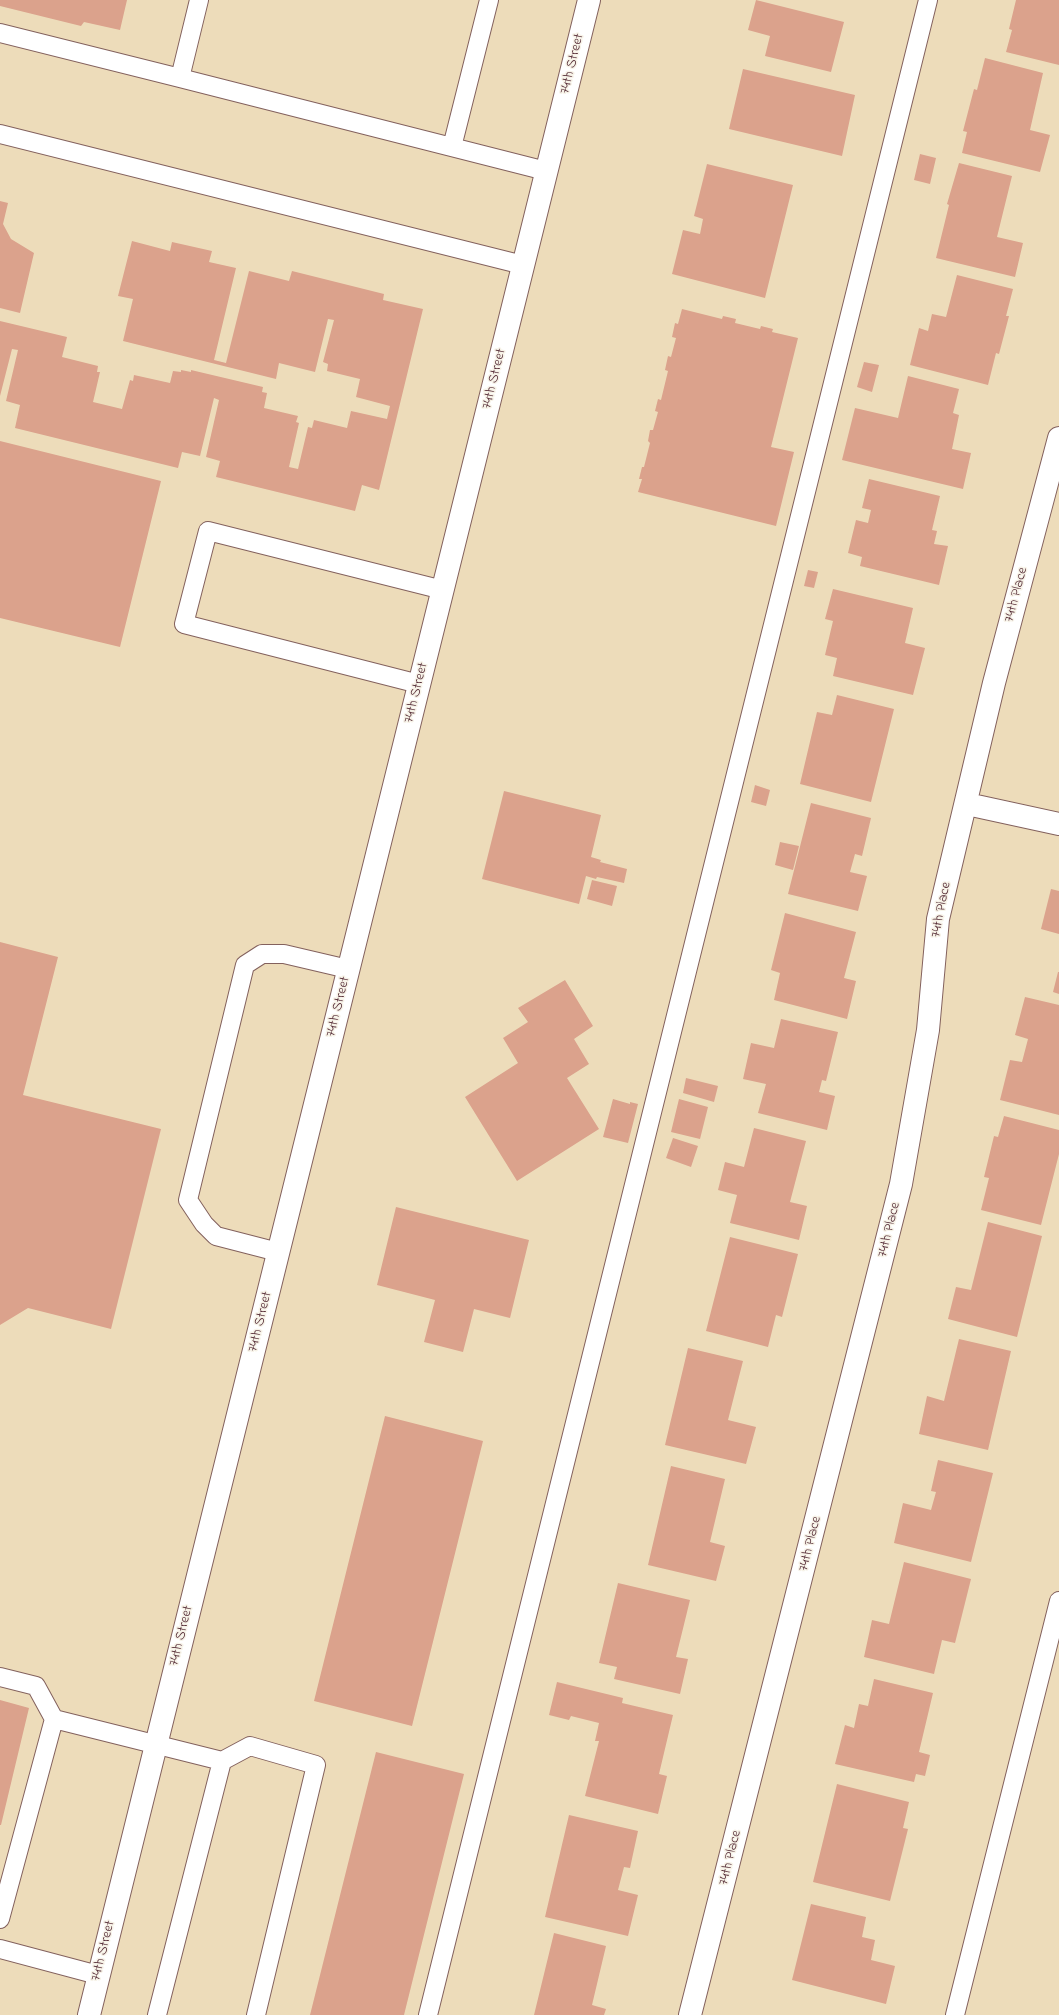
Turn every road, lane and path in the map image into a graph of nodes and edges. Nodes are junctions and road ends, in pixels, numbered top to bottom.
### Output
1 (199, 0) edge
2 (488, 0) edge
3 (589, 0) edge
4 (928, 0) edge
5 (0, 33) edge
6 (180, 78) junction
7 (0, 134) edge
8 (452, 147) junction
9 (546, 171) junction
10 (523, 265) junction
11 (1059, 438) edge
12 (443, 590) junction
13 (419, 684) junction
14 (967, 804) junction
15 (1059, 824) edge
16 (348, 969) junction
17 (278, 1252) junction
18 (1059, 1601) edge
19 (0, 1677) edge
20 (54, 1719) junction
21 (156, 1744) junction
22 (222, 1761) junction
23 (0, 1919) edge
24 (0, 1949) edge
25 (98, 1975) junction
26 (88, 2015) edge
27 (157, 2015) edge
28 (256, 2015) edge
29 (428, 2015) edge
30 (690, 2015) edge
31 (955, 2015) edge

1 - 6 lane
2 - 8 lane
3 - 9 street, 74th Street
4 - 29 lane
5 - 6 lane
6 - 8 lane
7 - 10 lane
8 - 9 lane
9 - 10 street, 74th Street
10 - 12 street, 74th Street
11 - 14 street, 74th Place
12 - 13 street, 74th Street
12 - 13 lane
13 - 16 street, 74th Street
14 - 15 street
14 - 30 street, 74th Place
16 - 17 street, 74th Street
16 - 17 lane
17 - 21 street, 74th Street
18 - 31 lane
19 - 20 lane
20 - 21 lane
20 - 23 lane
21 - 22 lane
21 - 25 street, 74th Street
22 - 27 lane
22 - 28 lane
24 - 25 lane
25 - 26 street, 74th Street

